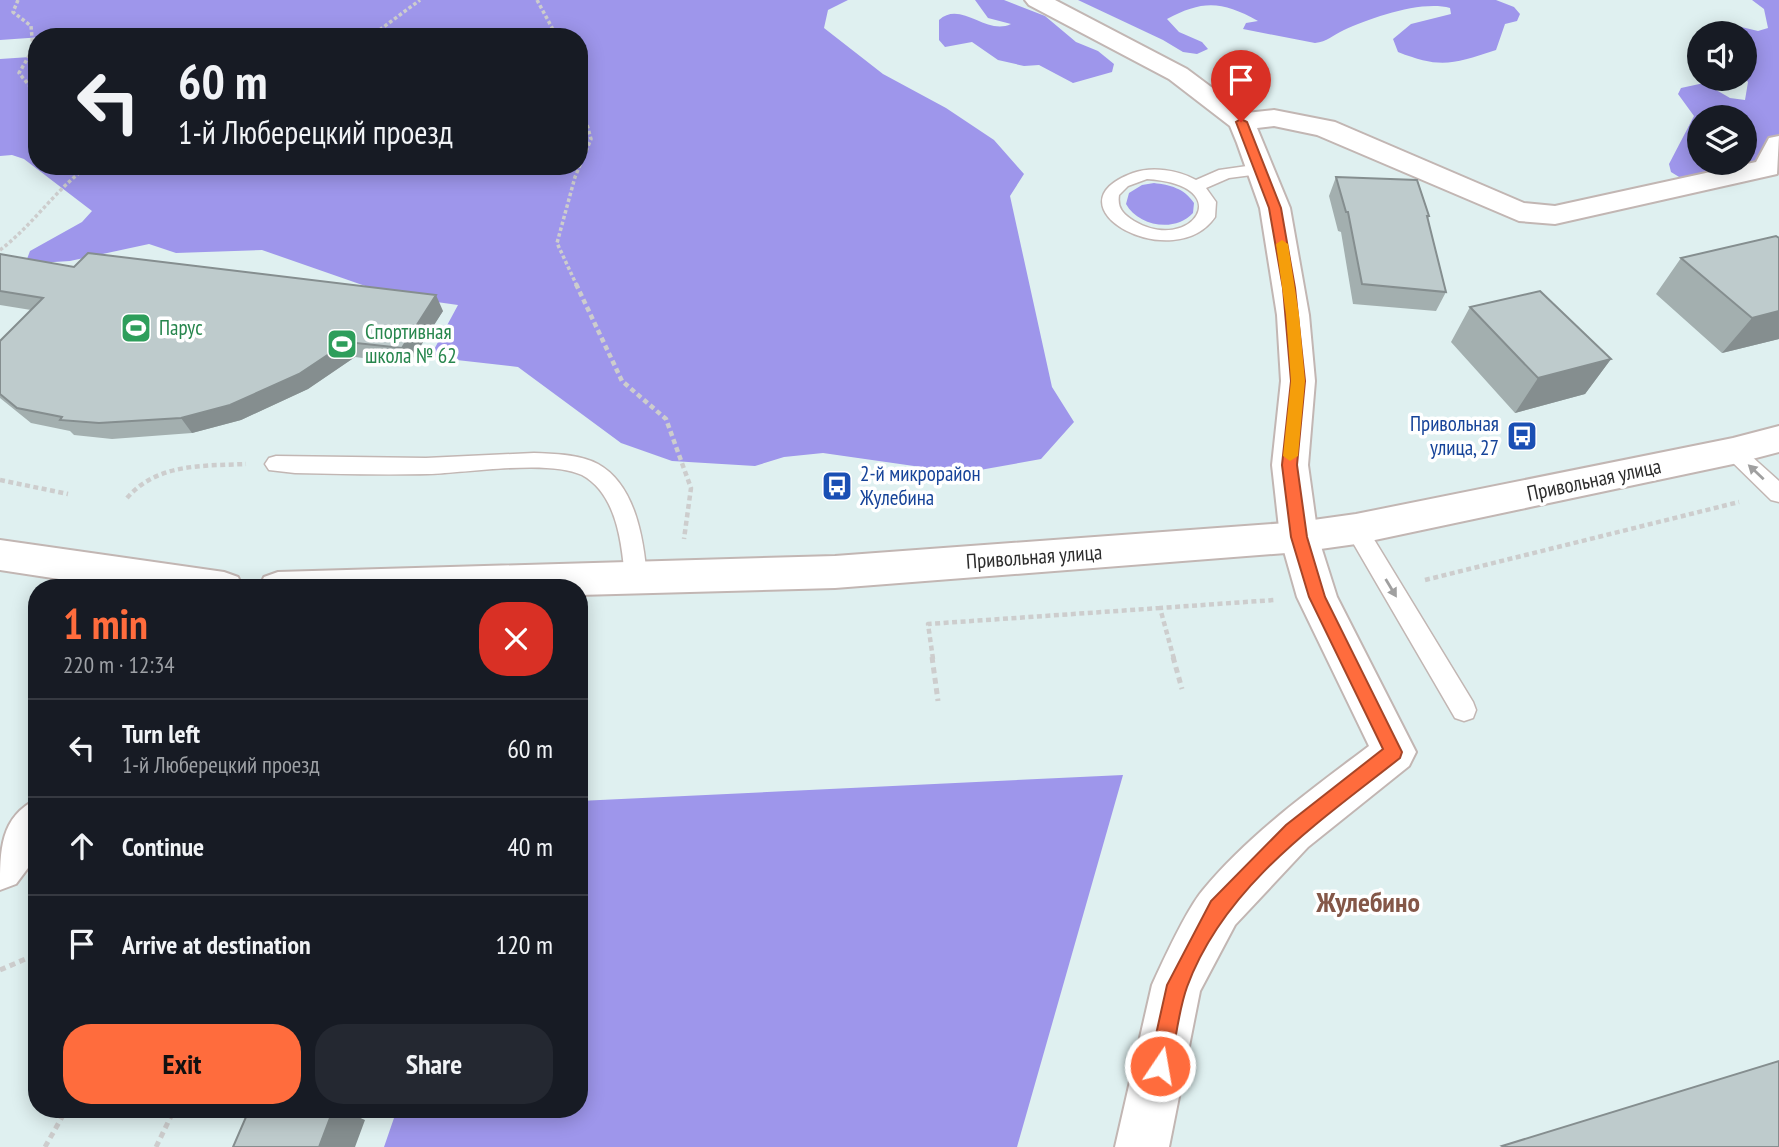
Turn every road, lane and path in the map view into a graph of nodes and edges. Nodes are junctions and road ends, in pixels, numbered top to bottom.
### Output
1 (18, 0) edge
2 (420, 0) edge
3 (537, 0) edge
4 (1037, 0) edge
5 (31, 28) edge
6 (382, 28) edge
7 (552, 28) edge
8 (28, 58) edge
9 (28, 84) edge
10 (1241, 122) junction
11 (588, 128) edge
12 (1779, 144) edge
13 (588, 146) edge
14 (1261, 169) junction
15 (74, 175) edge
16 (576, 175) edge
17 (1195, 187) junction
18 (0, 250) edge
19 (1779, 439) edge
20 (1733, 451) junction
21 (277, 464) joint
22 (0, 480) edge
23 (1778, 493) edge
24 (68, 494) dead end
25 (127, 498) dead end
26 (1356, 529) junction
27 (1299, 537) junction
28 (0, 555) edge
29 (679, 578) junction
30 (163, 579) edge
31 (636, 579) junction
32 (588, 580) edge
33 (1391, 589) junction
34 (1317, 597) junction
35 (1160, 608) junction
36 (1182, 690) dead end
37 (938, 701) dead end
38 (1464, 710) dead end
39 (28, 832) edge
40 (0, 868) edge
41 (28, 958) edge
42 (0, 970) edge
43 (61, 1118) edge
44 (170, 1118) edge
45 (45, 1147) edge
46 (156, 1147) edge
47 (1142, 1147) edge

1 - 5 path
2 - 6 path
3 - 7 path
4 - 10 street
8 - 9 path
10 - 12 street
10 - 14 street
11 - 13 path
14 - 17 lane
14 - 27 street
15 - 18 path
16 - 29 path
17 - 17 lane
19 - 20 street, Привольная улица
23 -> 20 lane
20 - 26 street, Привольная улица
21 - 25 path
21 - 31 lane
22 - 24 path
23 - 33 path
26 - 27 street, Привольная улица
26 -> 33 lane
27 - 29 street, Привольная улица
27 - 34 street
28 - 30 street
29 - 31 street, Привольная улица
31 - 32 street, Привольная улица
33 - 38 lane
34 - 35 path
34 - 47 street
35 - 36 path
35 - 37 path
39 - 40 street
41 - 42 path
43 - 45 path
44 - 46 path

